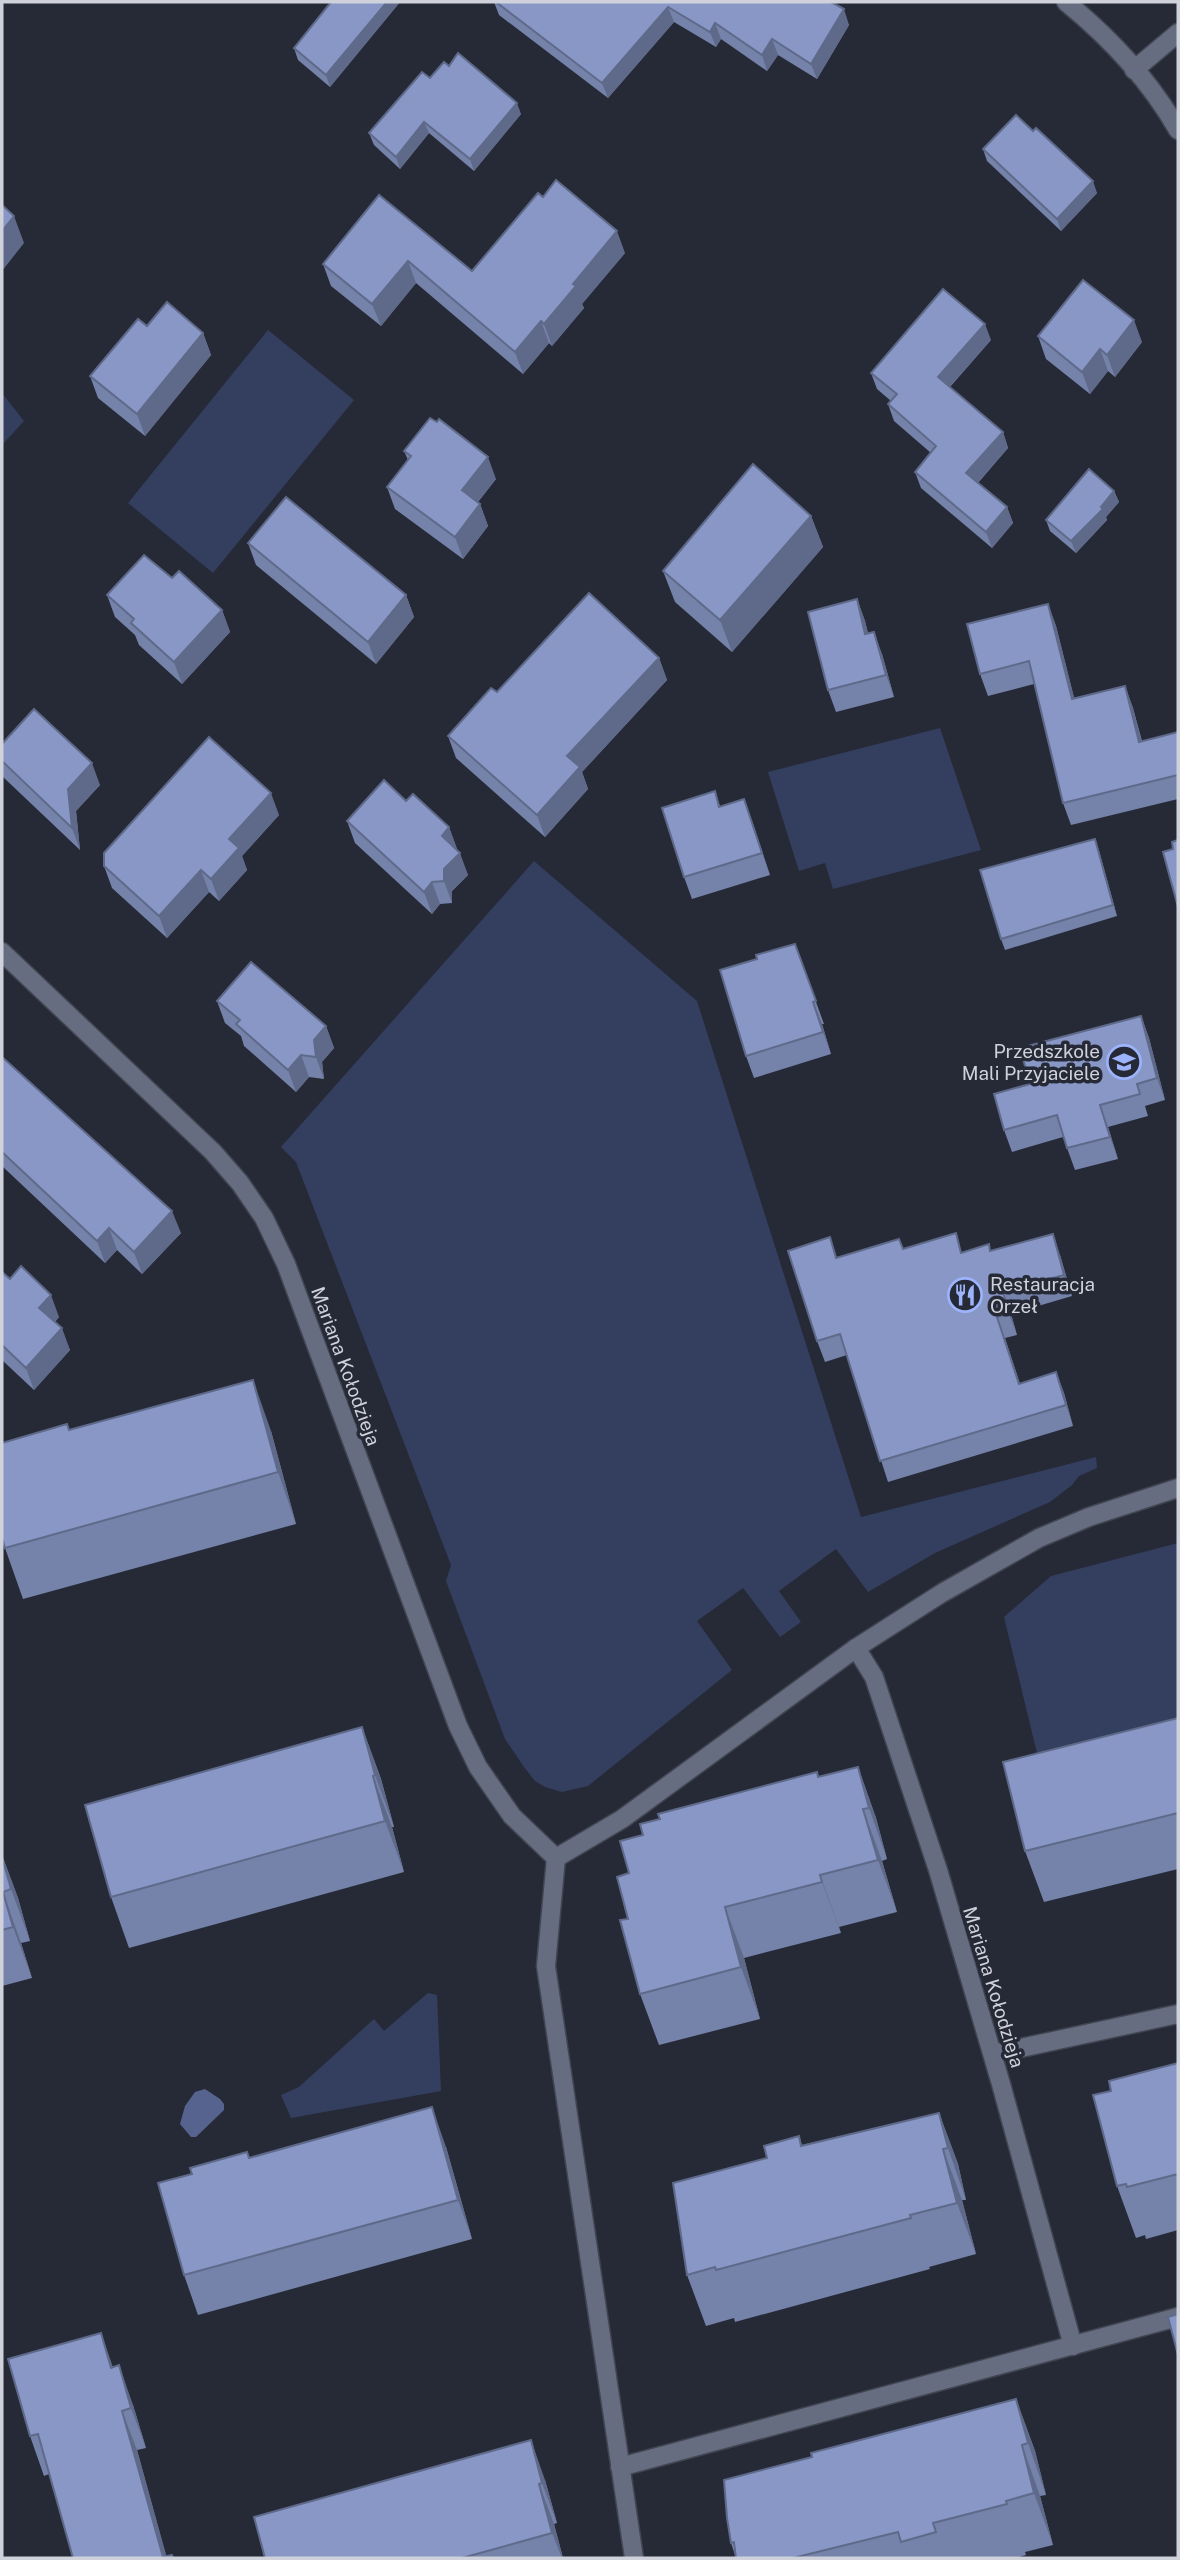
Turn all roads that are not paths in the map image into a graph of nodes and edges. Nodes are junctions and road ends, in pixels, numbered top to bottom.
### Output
1 (1066, 2) edge
2 (1178, 33) edge
3 (1134, 70) junction
4 (1178, 130) edge
5 (2, 952) edge
6 (1178, 1488) edge
7 (856, 1648) junction
8 (556, 1858) junction
9 (1178, 2014) edge
10 (993, 2054) junction
11 (1178, 2318) edge
12 (1073, 2346) junction
13 (620, 2467) junction
14 (634, 2558) edge

1 - 3 street
2 - 3 street
3 - 4 street
5 - 8 street, Mariana Kołodzieja
6 - 7 street
7 - 8 street
7 - 10 street, Mariana Kołodzieja
8 - 13 street
9 - 10 street
10 - 12 street, Mariana Kołodzieja
11 - 12 street
12 - 13 street
13 - 14 street

